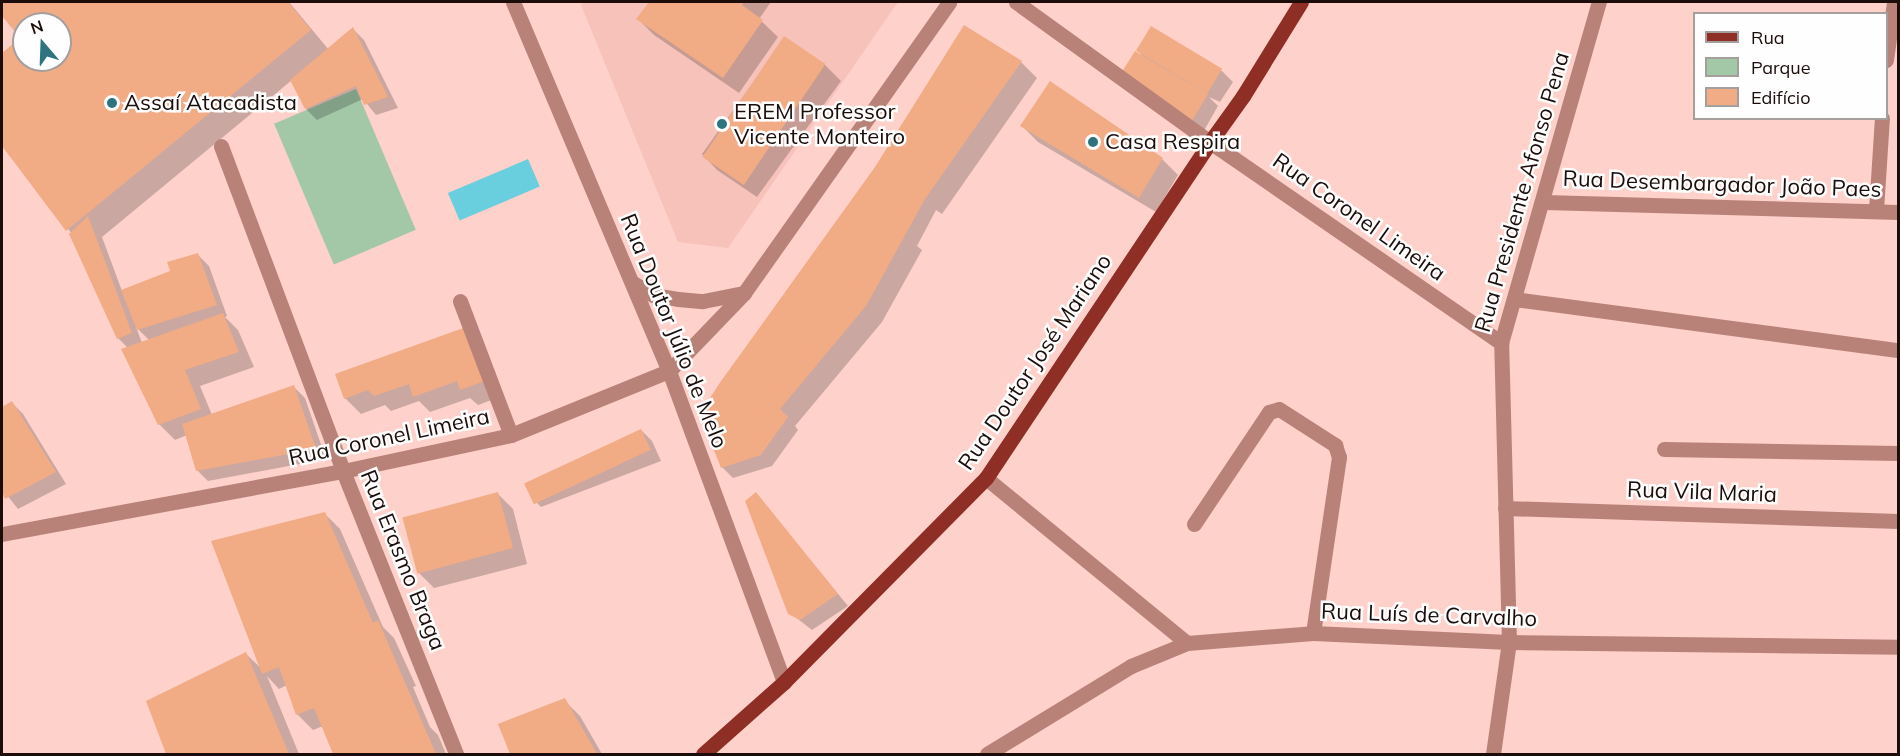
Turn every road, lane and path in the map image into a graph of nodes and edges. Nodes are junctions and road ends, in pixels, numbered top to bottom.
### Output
1 (513, 2) edge
2 (950, 2) edge
3 (1016, 2) edge
4 (1301, 2) edge
5 (1599, 2) edge
6 (1894, 2) edge
7 (1888, 52) edge
8 (1882, 120) edge
9 (1210, 142) junction
10 (221, 146) dead end
11 (1544, 202) junction
12 (1876, 210) junction
13 (1899, 212) edge
14 (633, 283) junction
15 (744, 293) junction
16 (1514, 299) junction
17 (460, 301) dead end
18 (1502, 344) junction
19 (1899, 350) edge
20 (669, 371) junction
21 (511, 435) junction
22 (1664, 449) dead end
23 (1899, 453) edge
24 (343, 471) junction
25 (986, 478) junction
26 (1505, 508) junction
27 (1899, 521) edge
28 (1194, 524) dead end
29 (2, 534) edge
30 (1313, 633) junction
31 (1509, 642) junction
32 (1188, 643) junction
33 (1899, 647) edge
34 (784, 682) junction
35 (456, 754) edge
36 (704, 754) edge
37 (987, 754) edge
38 (1493, 754) edge

1 - 14 street, Rua Doutor Júlio de Melo
2 - 15 street, Rua Coronel Limeira
3 - 9 street, Rua Coronel Limeira
4 - 9 main road, Rua Doutor José Mariano
5 - 11 street, Rua Presidente Afonso Pena
6 - 7 street
8 - 12 street
9 - 18 street, Rua Coronel Limeira
9 - 25 main road, Rua Doutor José Mariano
10 - 24 street, Rua Erasmo Braga
11 - 12 street, Rua Desembargador João Paes
11 - 16 street, Rua Presidente Afonso Pena
12 - 13 street, Rua Desembargador João Paes
14 - 15 street
14 - 20 street, Rua Doutor Júlio de Melo
15 - 20 street, Rua Coronel Limeira
16 - 18 street, Rua Presidente Afonso Pena
16 - 19 street
17 - 21 street
18 - 26 street, Rua Presidente Afonso Pena
20 - 21 street, Rua Coronel Limeira
20 - 34 street, Rua Doutor Júlio de Melo
21 - 24 street, Rua Coronel Limeira
22 - 23 street
24 - 29 street, Rua Coronel Limeira
24 - 35 street, Rua Erasmo Braga
25 - 32 street
25 - 34 main road, Rua Doutor José Mariano
26 - 27 street, Rua Vila Maria
26 - 31 street, Rua Presidente Afonso Pena
28 - 30 street
30 - 31 street, Rua Luís de Carvalho
30 - 32 street, Rua Luís de Carvalho
31 - 33 street, Rua Luís de Carvalho
31 - 38 street, Rua Presidente Afonso Pena
32 - 37 street, Rua Luís de Carvalho
34 - 36 main road, Rua Doutor José Mariano

